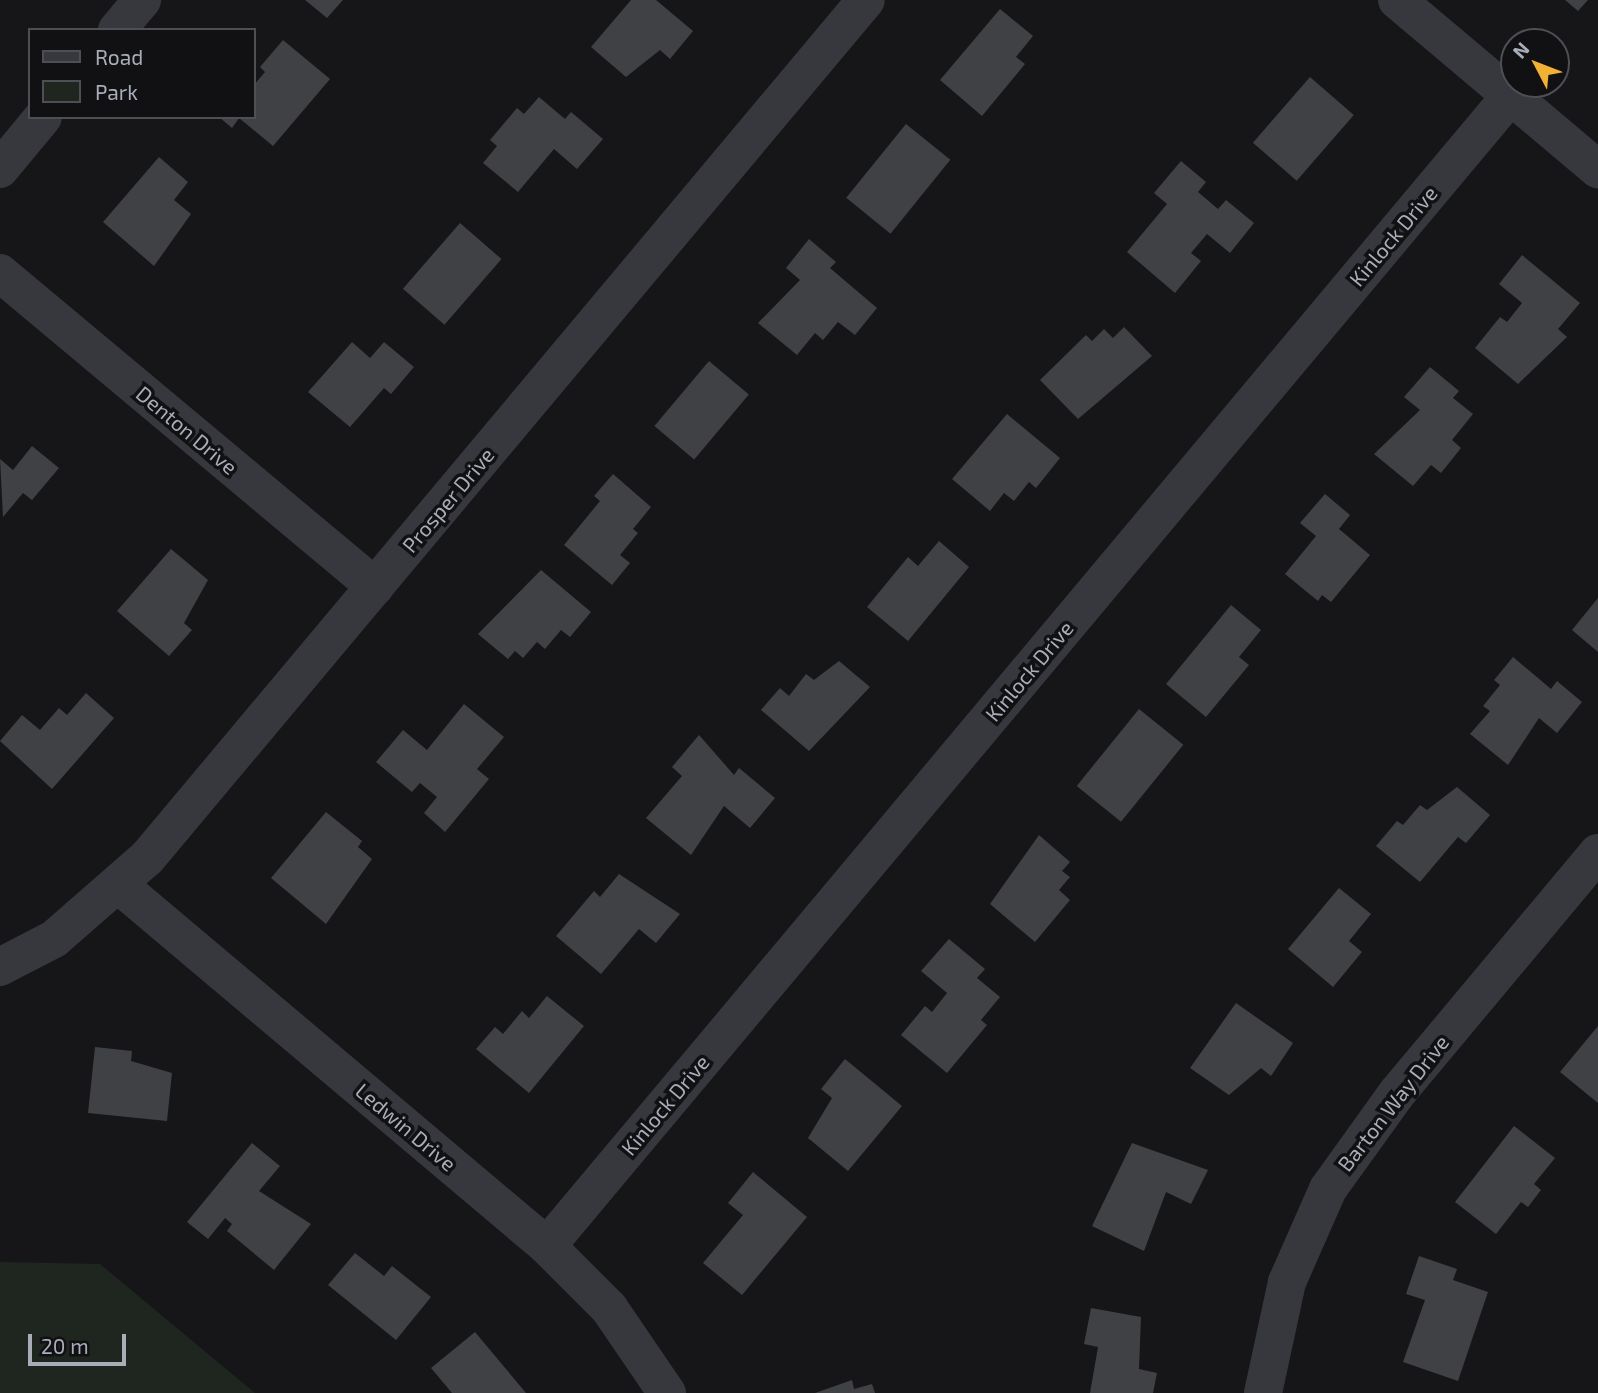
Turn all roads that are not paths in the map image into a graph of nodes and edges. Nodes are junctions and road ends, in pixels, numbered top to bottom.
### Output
1 (142, 0) edge
2 (866, 0) edge
3 (1397, 0) edge
4 (119, 28) edge
5 (1500, 86) edge
6 (1508, 98) edge
7 (1515, 98) edge
8 (41, 119) edge
9 (0, 169) edge
10 (1598, 169) edge
11 (0, 273) edge
12 (375, 587) junction
13 (1598, 853) edge
14 (120, 886) junction
15 (0, 967) edge
16 (547, 1246) junction
17 (667, 1393) edge
18 (1264, 1393) edge

1 - 4 street
2 - 12 street, Prosper Drive
3 - 5 street
6 - 16 street, Kinlock Drive
7 - 10 street
8 - 9 street
11 - 12 street, Denton Drive
12 - 14 street, Prosper Drive
13 - 18 street, Barton Way Drive
14 - 15 street, Prosper Drive
14 - 16 street, Ledwin Drive
16 - 17 street, Ledwin Drive

